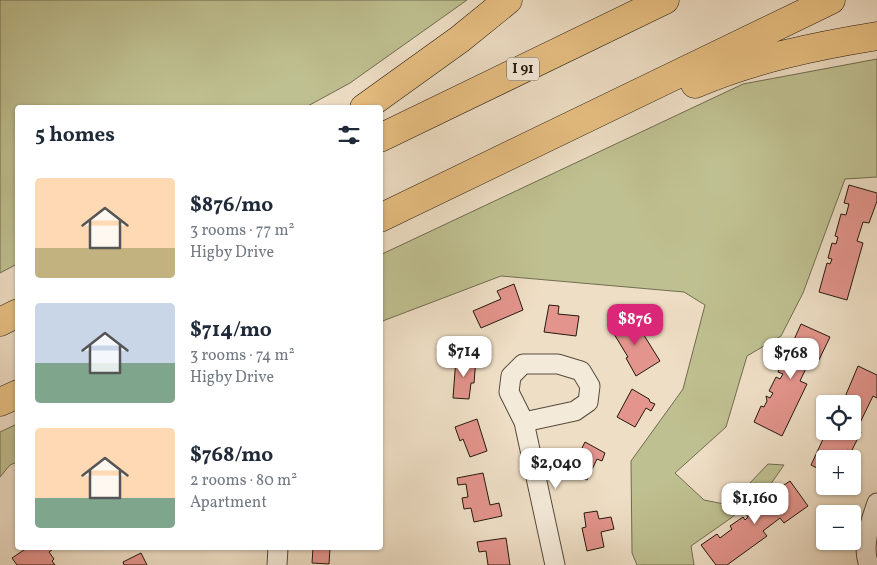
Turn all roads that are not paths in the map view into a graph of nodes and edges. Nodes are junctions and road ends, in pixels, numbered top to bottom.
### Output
1 (508, 0) edge
2 (665, 0) edge
3 (831, 0) edge
4 (877, 36) edge
5 (633, 96) junction
6 (368, 105) edge
7 (383, 137) edge
8 (383, 217) edge
9 (15, 314) edge
10 (0, 322) edge
11 (15, 395) edge
12 (0, 402) edge
13 (524, 422) dead end
14 (877, 503) edge
15 (278, 550) edge
16 (277, 565) edge
17 (554, 565) edge
18 (868, 565) edge

1 - 6 highway
2 - 7 highway, I 91
3 - 5 highway
4 - 5 highway
5 - 8 highway
9 - 10 highway
11 - 12 highway
13 - 17 street
14 - 18 street
15 - 16 street

